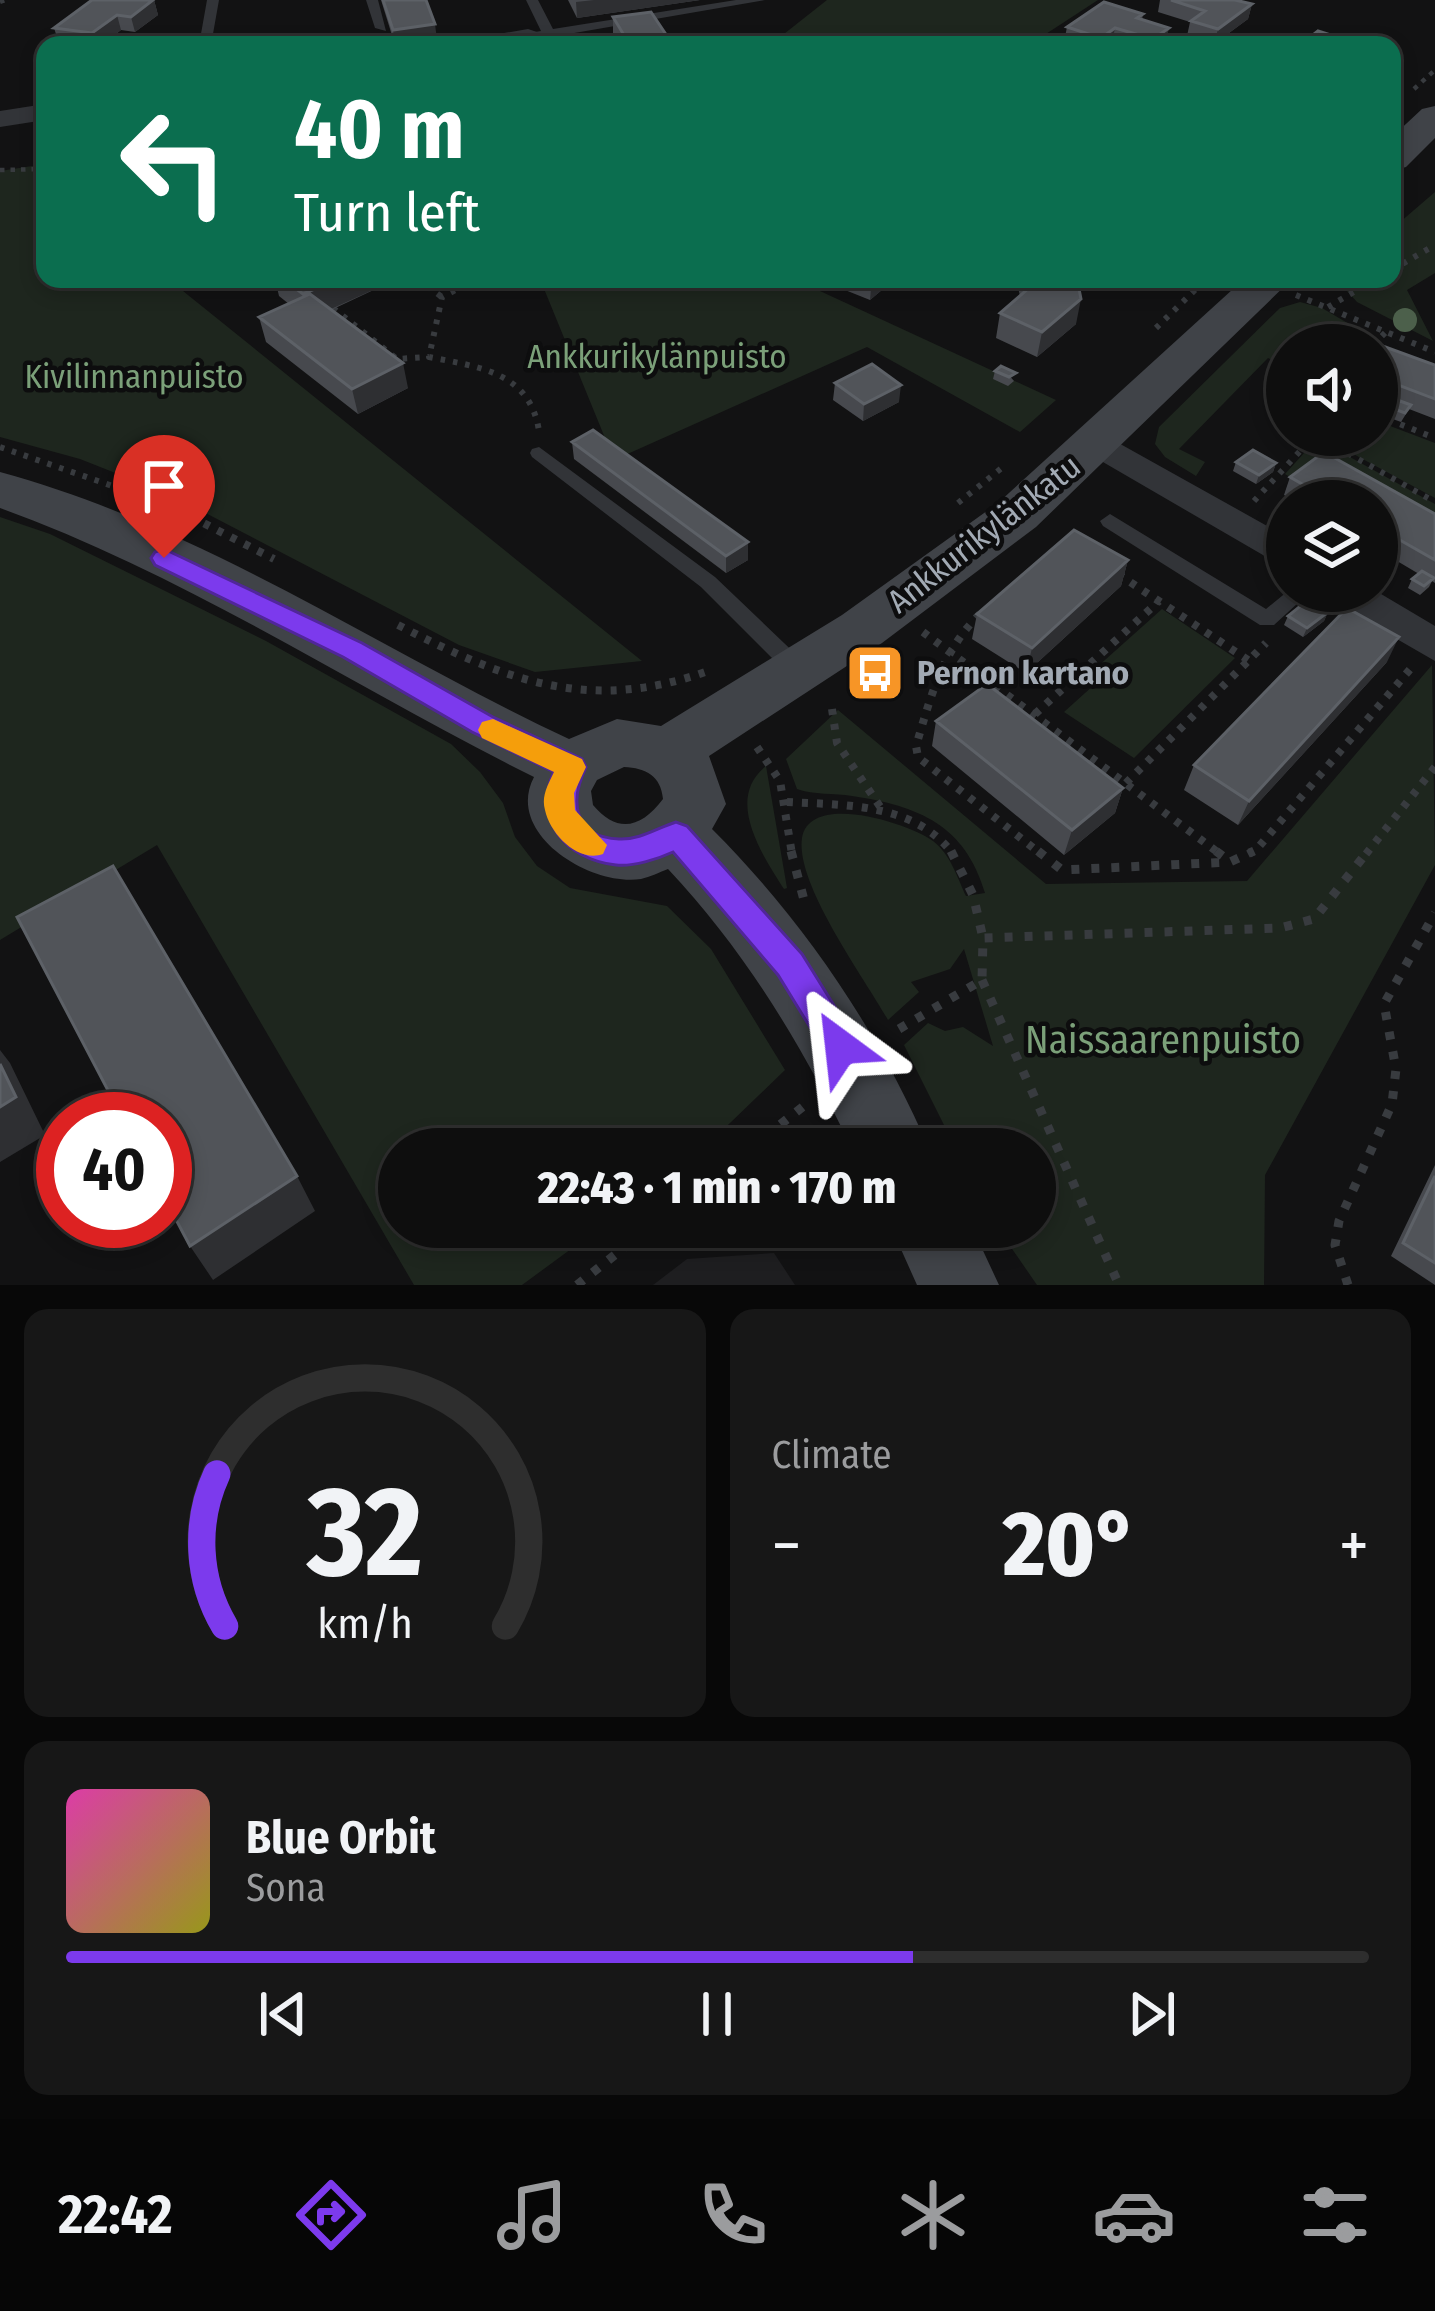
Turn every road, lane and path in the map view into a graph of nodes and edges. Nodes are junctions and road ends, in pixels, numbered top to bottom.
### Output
1 (213, 0) edge
2 (372, 0) edge
3 (532, 0) edge
4 (759, 0) edge
5 (586, 27) junction
6 (381, 28) edge
7 (207, 36) edge
8 (538, 36) joint
9 (592, 36) edge
10 (36, 113) edge
11 (1435, 117) edge
12 (0, 119) edge
13 (1401, 150) edge
14 (0, 170) edge
15 (36, 170) edge
16 (1435, 245) edge
17 (1401, 265) edge
18 (430, 288) edge
19 (459, 288) edge
20 (1235, 288) edge
21 (1239, 288) edge
22 (1260, 288) edge
23 (1360, 288) edge
24 (442, 296) junction
25 (333, 308) edge
26 (1326, 308) junction
27 (1366, 324) edge
28 (1398, 337) edge
29 (1140, 344) dead end
30 (1435, 352) edge
31 (429, 357) junction
32 (1398, 423) edge
33 (1435, 438) edge
34 (1097, 443) junction
35 (0, 447) edge
36 (539, 453) joint
37 (1017, 456) dead end
38 (1296, 456) edge
39 (1351, 456) edge
40 (0, 489) edge
41 (1435, 502) edge
42 (950, 510) dead end
43 (1246, 510) dead end
44 (1111, 521) dead end
45 (1266, 543) edge
46 (275, 559) dead end
47 (1103, 564) edge
48 (1159, 601) junction
49 (988, 608) edge
50 (1276, 612) edge
51 (1379, 612) edge
52 (1267, 620) junction
53 (393, 622) dead end
54 (916, 628) dead end
55 (1433, 645) edge
56 (947, 648) junction
57 (1248, 660) junction
58 (799, 674) junction
59 (1035, 714) junction
60 (668, 752) junction
61 (572, 767) junction
62 (1435, 767) edge
63 (1126, 783) junction
64 (787, 802) dead end
65 (883, 810) junction
66 (676, 835) junction
67 (1230, 862) junction
68 (1435, 913) edge
69 (983, 938) junction
70 (982, 980) junction
71 (899, 1029) dead end
72 (820, 1094) dead end
73 (776, 1128) edge
74 (881, 1128) edge
75 (624, 1248) edge
76 (940, 1248) edge
77 (577, 1285) edge
78 (959, 1285) edge
79 (1119, 1285) edge
80 (1348, 1285) edge

1 - 7 lane
2 - 6 lane
3 - 8 lane
4 - 5 lane
5 - 8 lane
5 - 9 lane
10 - 12 street
11 - 13 street
14 - 15 path
16 - 17 path
18 - 24 path
19 - 24 path
20 - 29 path
21 - 34 street, Ankkurikylänkatu
22 - 26 path
23 - 26 path
24 - 31 path
25 - 31 path
26 - 27 path
28 - 30 path
31 - 36 path
32 - 33 path
34 - 45 street
34 - 58 street, Ankkurikylänkatu
35 - 46 path
36 - 58 lane
37 - 42 path
38 - 43 path
39 - 41 path
40 - 61 street
44 - 52 lane
47 - 48 path
48 - 57 path
48 - 59 path
49 - 56 path
50 - 52 lane
51 - 55 street
52 - 57 path
53 - 58 path
54 - 56 path
55 - 67 path
56 - 59 path
56 - 67 path
57 - 63 path
58 - 60 street, Ankkurikylänkatu
58 - 65 path
59 - 63 path
60 - 61 street
60 - 66 street
61 - 66 street
62 - 69 path
63 - 67 path
64 - 65 path
65 - 69 path
66 - 74 street
68 - 80 path
69 - 70 path
70 - 71 path
70 - 79 path
72 - 73 path
75 - 77 path
76 - 78 street

